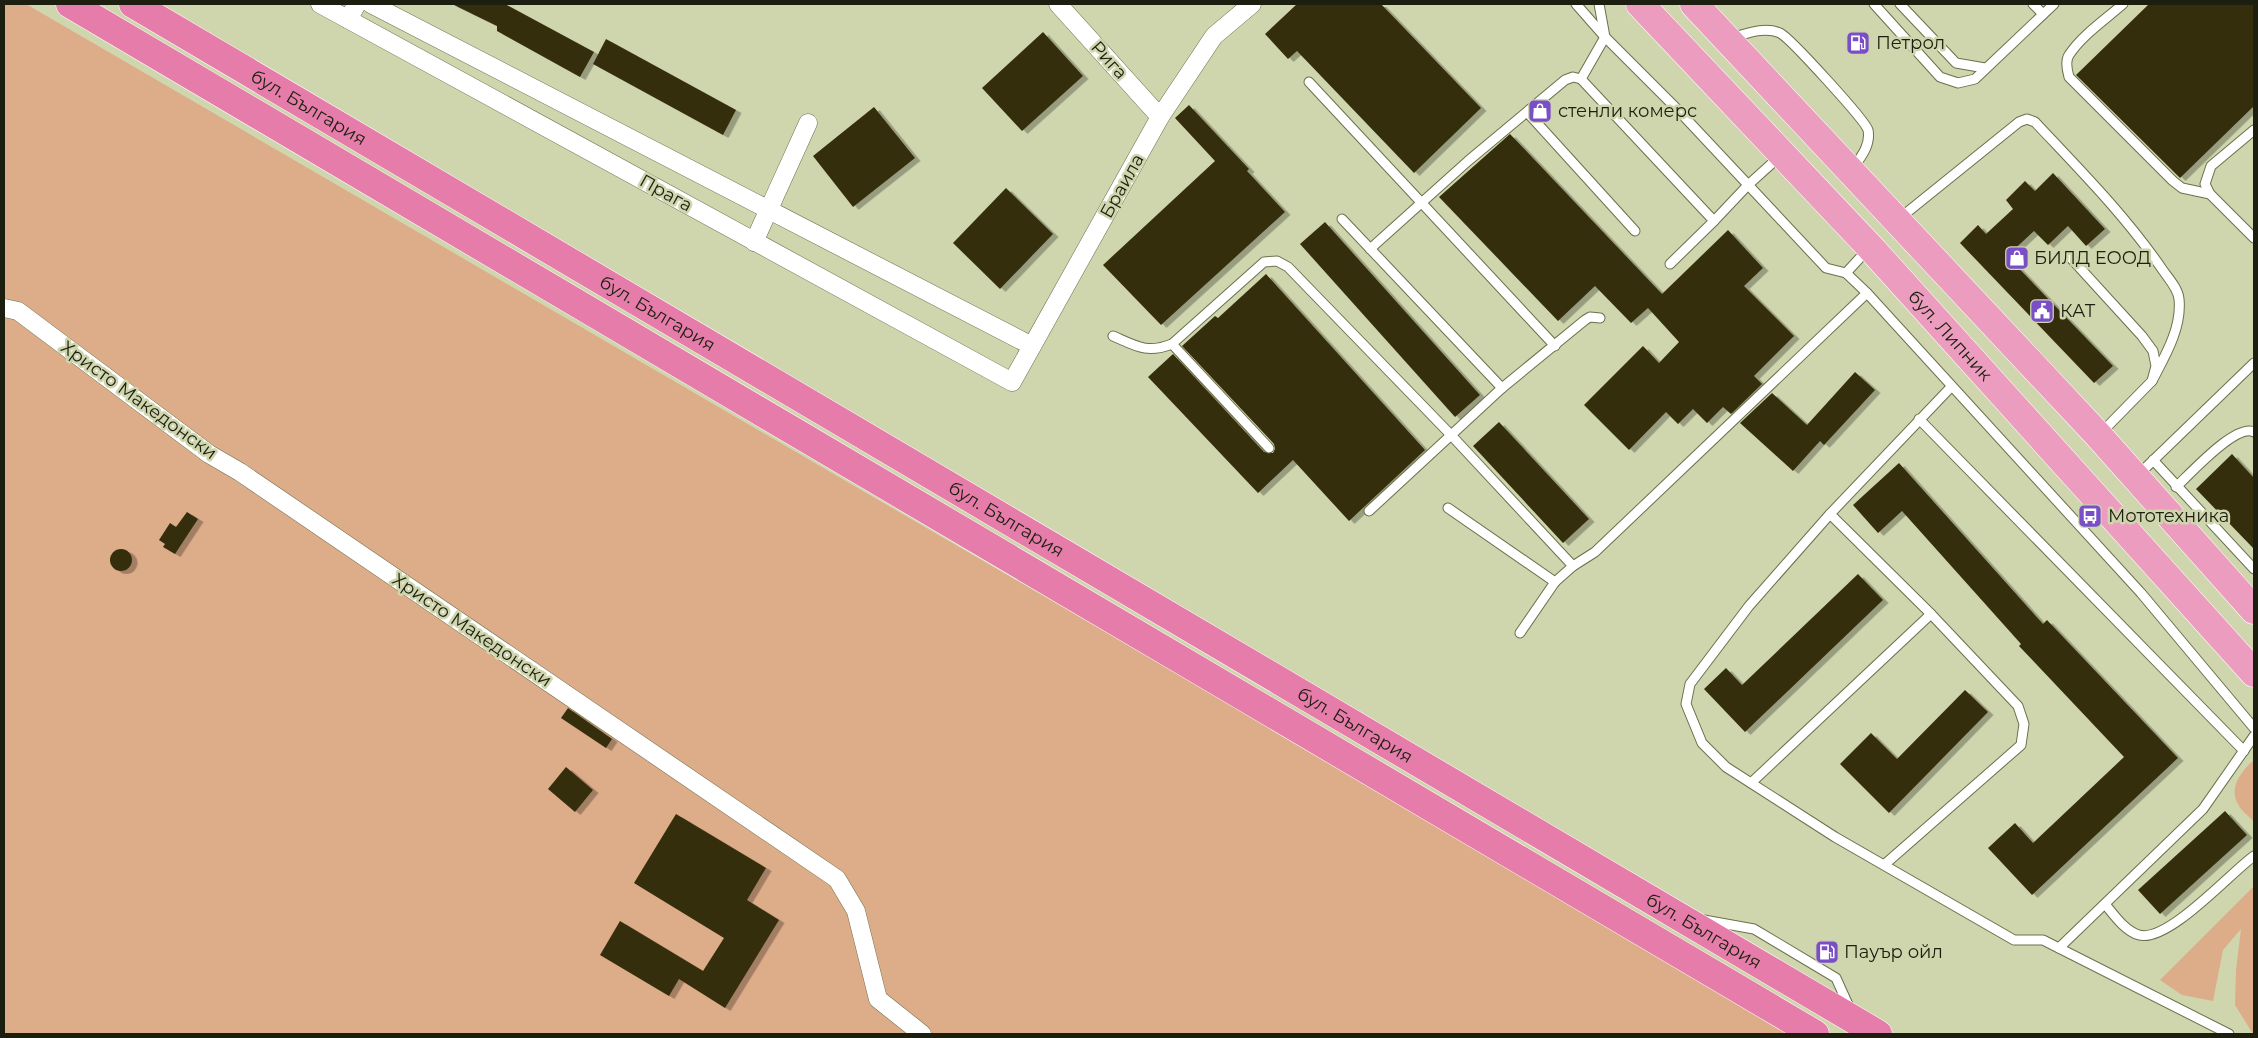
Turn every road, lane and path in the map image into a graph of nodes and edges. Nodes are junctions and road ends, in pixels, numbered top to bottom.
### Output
1 (70, 4) edge
2 (133, 4) edge
3 (320, 4) edge
4 (357, 4) edge
5 (372, 4) edge
6 (1058, 4) edge
7 (1252, 4) edge
8 (1576, 4) edge
9 (1598, 4) edge
10 (1640, 4) edge
11 (1694, 4) edge
12 (1874, 4) edge
13 (1900, 4) edge
14 (2033, 4) edge
15 (2054, 4) edge
16 (2123, 4) edge
17 (2043, 14) junction
18 (348, 19) junction
19 (1605, 37) junction
20 (1727, 40) junction
21 (1986, 68) junction
22 (1581, 79) junction
23 (1309, 82) dead end
24 (1527, 112) junction
25 (1160, 117) junction
26 (808, 124) dead end
27 (2254, 130) edge
28 (1782, 155) junction
29 (1851, 170) junction
30 (1748, 185) junction
31 (2210, 194) junction
32 (1421, 203) junction
33 (770, 210) junction
34 (1342, 219) dead end
35 (1898, 220) junction
36 (1714, 221) junction
37 (1635, 231) dead end
38 (2254, 238) edge
39 (754, 242) junction
40 (1870, 247) junction
41 (1370, 249) junction
42 (2069, 256) dead end
43 (1670, 264) dead end
44 (1846, 273) junction
45 (1867, 293) junction
46 (4, 308) edge
47 (1600, 318) dead end
48 (1112, 336) dead end
49 (1172, 344) junction
50 (1032, 346) junction
51 (1555, 346) junction
52 (2254, 363) edge
53 (2152, 381) junction
54 (1012, 382) joint
55 (1951, 387) junction
56 (1502, 388) junction
57 (1919, 419) junction
58 (2254, 432) edge
59 (1451, 435) junction
60 (2098, 435) junction
61 (1269, 448) dead end
62 (2144, 468) junction
63 (2176, 487) junction
64 (1448, 508) dead end
65 (1369, 511) dead end
66 (1830, 514) junction
67 (1573, 566) junction
68 (2254, 569) edge
69 (1555, 582) junction
70 (2254, 610) edge
71 (1932, 614) junction
72 (1520, 633) dead end
73 (2254, 673) edge
74 (2254, 728) edge
75 (2254, 736) edge
76 (2244, 751) junction
77 (1751, 783) junction
78 (2254, 856) edge
79 (1884, 865) junction
80 (2105, 904) junction
81 (2059, 948) junction
82 (922, 1034) edge
83 (1815, 1034) edge
84 (1878, 1034) edge
85 (2229, 1034) edge

1 - 83 highway, бул. България
2 - 84 highway, бул. България
3 - 18 street, Прага
4 - 18 street
5 - 33 street
6 - 25 street, Рига
7 - 25 street, Браила
8 - 19 lane
9 - 19 lane
10 - 28 main road, бул. Липник
11 - 20 main road
12 - 21 lane
13 - 21 lane
14 - 17 lane
15 - 17 lane
16 - 31 lane
17 - 21 lane
18 - 39 street, Прага
19 - 22 lane
19 - 30 lane
20 - 29 main road
20 - 29 lane
22 - 24 lane
22 - 36 lane
23 - 32 lane
24 - 32 lane
24 - 37 lane
25 - 50 street, Браила
26 - 33 street
27 - 31 lane
28 - 30 lane
28 - 40 main road, бул. Липник
29 - 35 main road
30 - 36 lane
30 - 44 lane
31 - 38 lane
32 - 41 lane
32 - 51 lane
33 - 39 street
33 - 50 street
34 - 41 lane
35 - 40 main road
35 - 53 lane
35 - 60 main road
36 - 43 lane
39 - 54 street, Прага
40 - 44 lane
40 - 73 main road, бул. Липник
41 - 56 lane
42 - 53 lane
44 - 45 lane
45 - 55 lane
45 - 67 lane
46 - 82 street, Христо Македонски
47 - 51 lane
48 - 49 lane
49 - 59 lane
49 - 61 lane
50 - 54 street, Браила
51 - 56 lane
52 - 62 lane
53 - 60 lane
55 - 57 lane
55 - 74 lane
56 - 59 lane
57 - 66 lane
57 - 76 lane
58 - 63 lane
59 - 65 lane
59 - 67 lane
60 - 62 main road
62 - 63 lane
62 - 70 main road
63 - 68 lane
64 - 69 lane
66 - 71 lane
66 - 77 lane
67 - 69 lane
69 - 72 lane
71 - 77 lane
71 - 79 lane
75 - 76 lane
76 - 80 lane
77 - 79 lane
78 - 80 lane
79 - 81 lane
80 - 81 lane
81 - 85 lane

